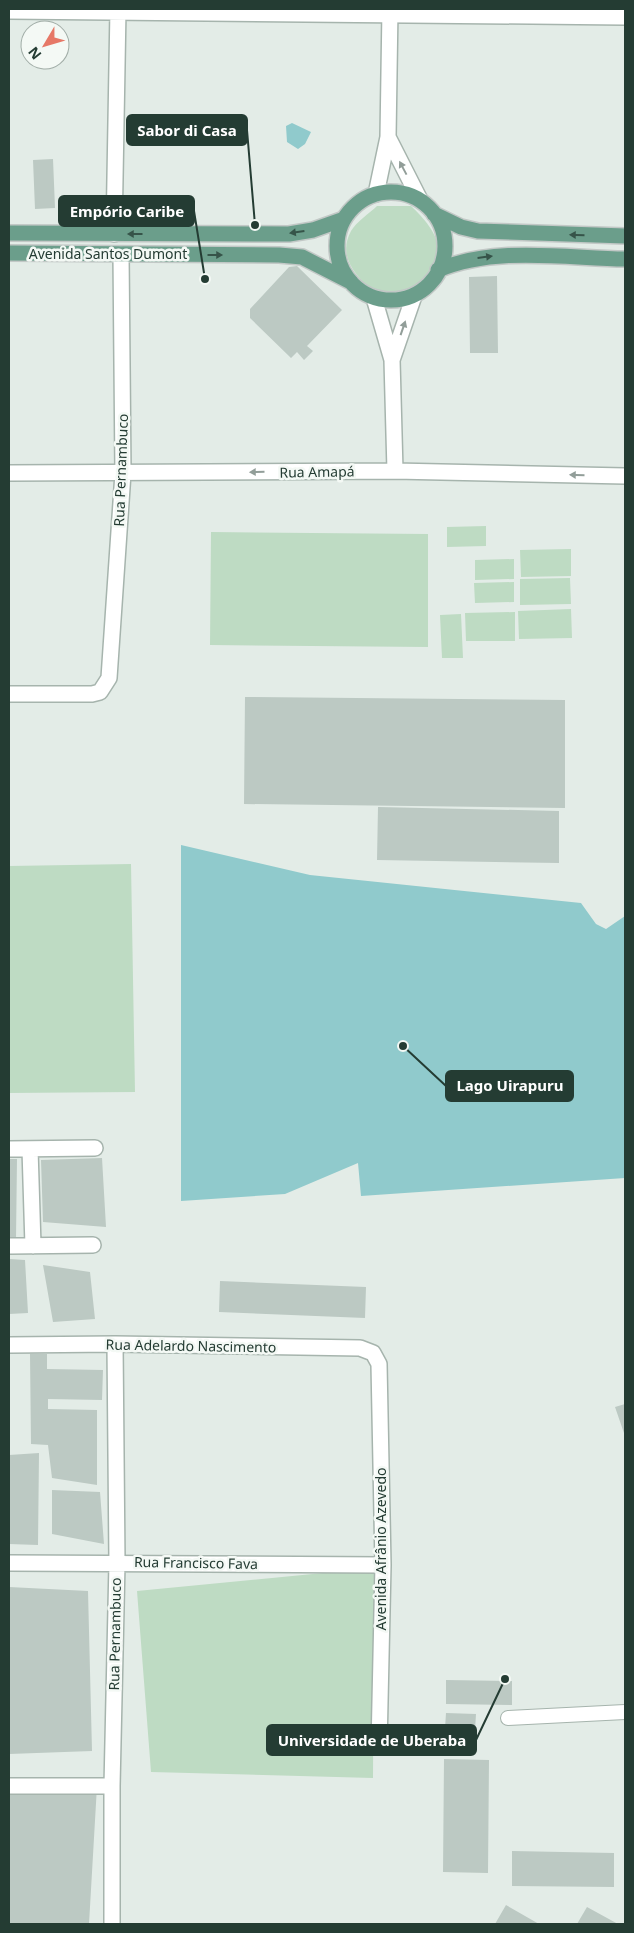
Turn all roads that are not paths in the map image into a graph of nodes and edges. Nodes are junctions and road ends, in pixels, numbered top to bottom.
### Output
1 (118, 10) edge
2 (9, 11) edge
3 (390, 11) edge
4 (625, 17) edge
5 (388, 137) junction
6 (376, 194) junction
7 (419, 198) junction
8 (434, 214) junction
9 (344, 219) junction
10 (9, 233) edge
11 (114, 234) junction
12 (625, 236) edge
13 (9, 253) edge
14 (121, 254) junction
15 (625, 259) edge
16 (438, 270) junction
17 (352, 282) junction
18 (414, 296) junction
19 (374, 298) junction
20 (392, 360) junction
21 (395, 471) junction
22 (9, 473) edge
23 (123, 474) junction
24 (625, 476) edge
25 (9, 694) edge
26 (95, 1148) dead end
27 (9, 1149) edge
28 (30, 1149) junction
29 (93, 1245) dead end
30 (9, 1246) edge
31 (33, 1246) junction
32 (115, 1344) junction
33 (9, 1345) edge
34 (373, 1353) joint
35 (117, 1562) junction
36 (9, 1563) edge
37 (383, 1565) junction
38 (625, 1712) edge
39 (508, 1718) dead end
40 (379, 1747) dead end
41 (9, 1786) edge
42 (112, 1786) junction
43 (112, 1924) edge

1 - 2 street
1 - 3 street
1 - 11 street
3 - 4 street
3 - 5 street
5 - 6 street
7 -> 5 street
6 - 7 main road, Avenida Santos Dumont
6 - 9 main road, Avenida Santos Dumont
7 - 8 main road
12 -> 8 main road
8 - 16 main road
9 -> 11 main road, Avenida Santos Dumont
9 - 17 main road, Avenida Santos Dumont
10 - 11 main road, Avenida Santos Dumont
13 - 14 main road, Avenida Santos Dumont
14 -> 17 main road, Avenida Santos Dumont
14 - 23 street, Rua Pernambuco
16 -> 15 main road
16 - 18 main road
17 - 19 main road, Avenida Santos Dumont
18 - 19 main road
20 -> 18 street
19 - 20 street
20 - 21 street
21 -> 23 street, Rua Amapá
24 -> 21 street, Rua Amapá
22 - 23 street, Rua Amapá
23 - 25 street, Rua Pernambuco
26 - 28 street
27 - 28 street
28 - 31 street
29 - 31 street
30 - 31 street
32 - 33 street, Rua Adelardo Nascimento
32 - 34 street, Rua Adelardo Nascimento
32 - 35 street, Rua Pernambuco
34 - 37 street, Avenida Afrânio Azevedo
35 - 36 street, Rua Francisco Fava
35 - 37 street, Rua Francisco Fava
35 - 42 street, Rua Pernambuco
37 - 40 street, Avenida Afrânio Azevedo
38 - 39 street
41 - 42 street
42 - 43 street, Rua Pernambuco

